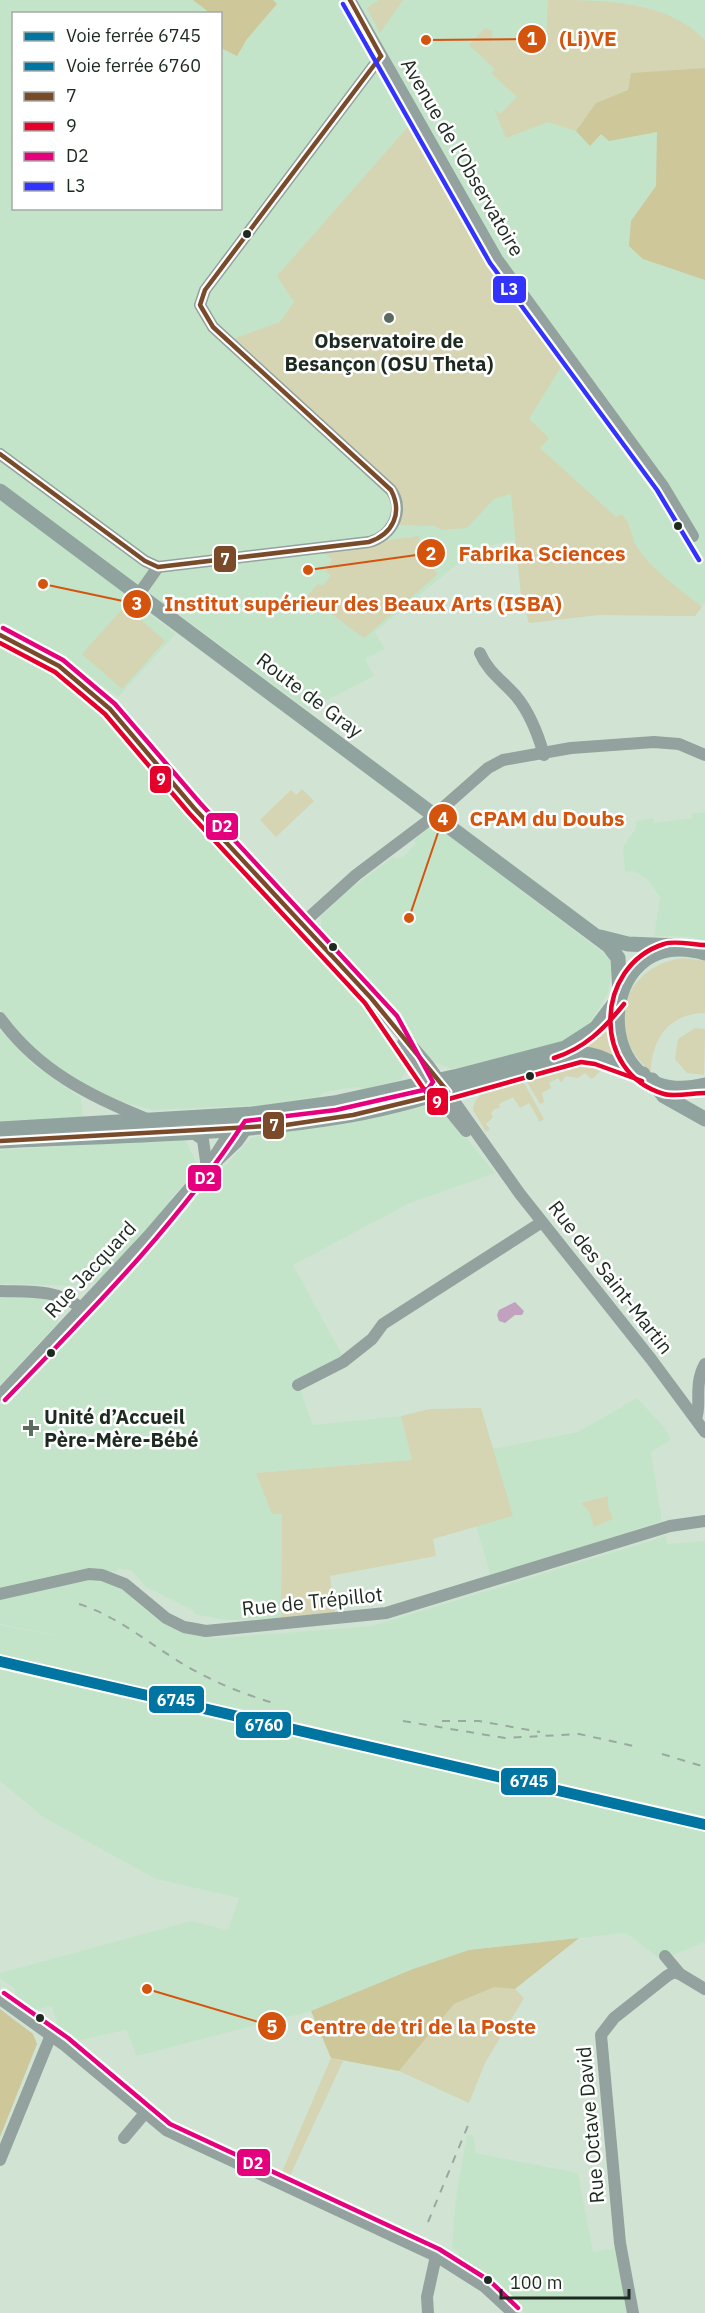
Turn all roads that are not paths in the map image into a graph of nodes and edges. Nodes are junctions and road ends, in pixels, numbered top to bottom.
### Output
1 (350, 0) edge
2 (381, 56) junction
3 (0, 454) edge
4 (0, 491) edge
5 (693, 536) dead end
6 (155, 565) junction
7 (137, 589) junction
8 (0, 636) edge
9 (480, 653) dead end
10 (544, 755) junction
11 (705, 755) edge
12 (439, 810) junction
13 (303, 923) junction
14 (593, 935) junction
15 (698, 952) edge
16 (619, 996) junction
17 (0, 1018) edge
18 (648, 1077) junction
19 (705, 1085) edge
20 (437, 1087) junction
21 (147, 1119) junction
22 (705, 1119) edge
23 (244, 1121) junction
24 (0, 1129) edge
25 (232, 1130) junction
26 (192, 1132) junction
27 (0, 1141) edge
28 (207, 1168) junction
29 (542, 1222) junction
30 (0, 1291) edge
31 (81, 1308) junction
32 (705, 1364) edge
33 (298, 1385) dead end
34 (0, 1395) edge
35 (696, 1418) junction
36 (705, 1432) edge
37 (705, 1521) edge
38 (0, 1594) edge
39 (665, 1956) dead end
40 (680, 1974) junction
41 (705, 1989) edge
42 (0, 1999) edge
43 (51, 2035) junction
44 (145, 2113) junction
45 (124, 2138) dead end
46 (0, 2160) edge
47 (436, 2256) junction
48 (428, 2313) edge
49 (513, 2313) edge
50 (633, 2313) edge

1 - 2 street, Avenue de l'Observatoire
2 - 5 street, Avenue de l'Observatoire
2 - 6 street
3 - 6 street
4 - 7 main road, Route de Gray
6 - 7 street
7 - 12 main road, Route de Gray
8 - 13 street, Rue des Saint-Martin
9 - 10 street
10 - 11 street
10 - 12 street
12 - 13 street
12 - 14 main road, Route de Gray
13 - 20 street, Rue des Saint-Martin
14 - 15 main road, Route de Gray
14 - 16 main road, Route de Gray
15 - 16 main road
16 - 18 main road, Route de Gray
16 - 20 main road
17 - 21 street
18 - 19 main road
18 - 20 main road
18 - 22 main road, Route de Gray
20 - 23 main road
20 - 29 street, Rue des Saint-Martin
21 - 23 main road
21 - 24 main road
23 - 25 main road
23 - 28 street, Rue Jacquard
25 - 26 main road
25 - 28 street, Rue Jacquard
26 - 27 main road
26 - 28 street
28 - 31 street, Rue Jacquard
29 - 33 street
29 - 35 street, Rue des Saint-Martin
30 - 31 street
31 - 34 street, Rue Jacquard
32 - 35 street
35 - 36 street, Rue des Saint-Martin
37 - 38 street, Rue de Trépillot
39 - 40 street
40 - 41 street
40 - 50 street, Rue Octave David
42 - 43 street
43 - 44 street
43 - 46 street
44 - 45 street
44 - 47 street
47 - 48 street
47 - 49 street

